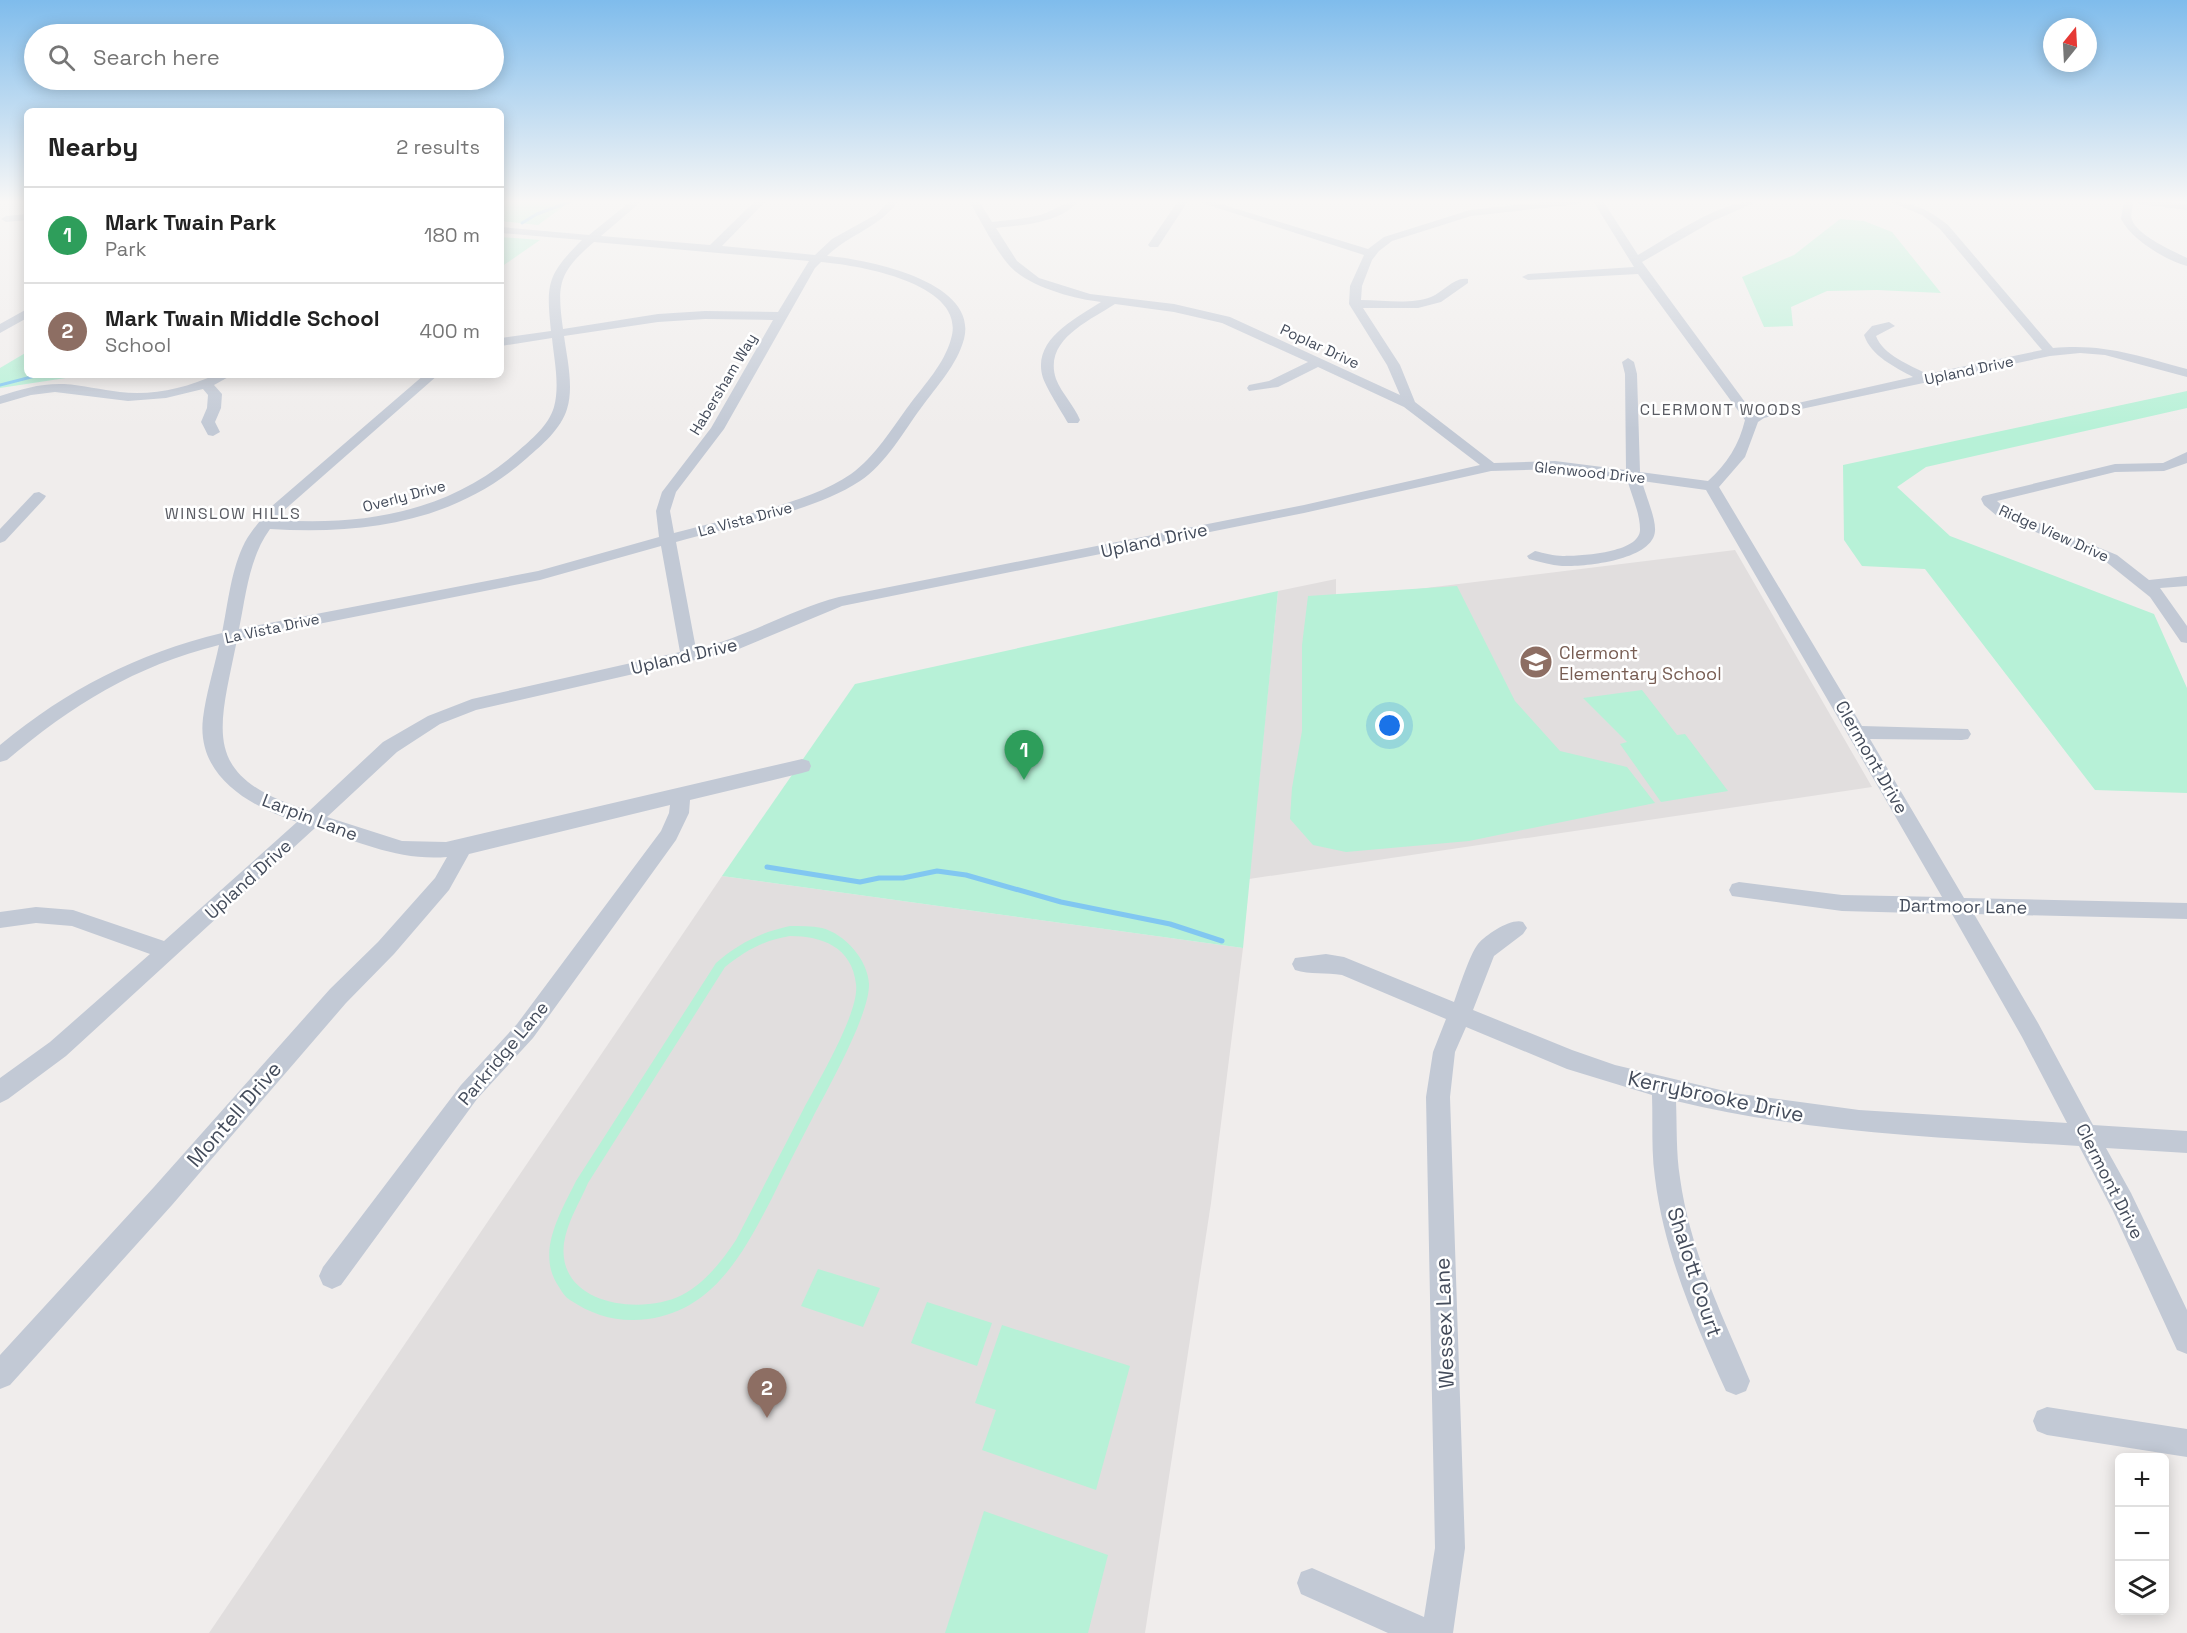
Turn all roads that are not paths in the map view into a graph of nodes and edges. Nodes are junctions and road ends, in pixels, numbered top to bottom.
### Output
1 (557, 277) edge
2 (805, 277) edge
3 (910, 277) edge
4 (1032, 277) edge
5 (1359, 277) edge
6 (1647, 277) edge
7 (1987, 277) edge
8 (1464, 281) dead end
9 (1111, 301) junction
10 (1355, 304) junction
11 (24, 315) edge
12 (782, 316) junction
13 (1888, 326) dead end
14 (0, 329) edge
15 (557, 332) junction
16 (504, 341) edge
17 (2050, 352) junction
18 (1317, 363) junction
19 (1628, 363) dead end
20 (2187, 373) edge
21 (220, 378) edge
22 (429, 378) edge
23 (1926, 379) junction
24 (207, 385) junction
25 (1254, 388) dead end
26 (0, 400) edge
27 (1409, 404) junction
28 (1073, 420) dead end
29 (1752, 420) junction
30 (213, 432) dead end
31 (2187, 456) edge
32 (1491, 467) junction
33 (1633, 476) junction
34 (1711, 486) junction
35 (39, 495) dead end
36 (264, 524) junction
37 (0, 538) edge
38 (667, 540) junction
39 (1535, 556) dead end
40 (2187, 581) edge
41 (2146, 585) junction
42 (229, 637) junction
43 (2187, 638) edge
44 (688, 656) junction
45 (1857, 732) junction
46 (1962, 734) dead end
47 (0, 755) edge
48 (802, 766) dead end
49 (681, 795) junction
50 (314, 819) junction
51 (461, 848) junction
52 (1739, 890) dead end
53 (1958, 906) junction
54 (2187, 911) edge
55 (0, 920) edge
56 (1516, 928) dead end
57 (167, 951) junction
58 (1303, 964) dead end
59 (1458, 1015) junction
60 (1664, 1088) junction
61 (0, 1092) edge
62 (2087, 1135) junction
63 (2187, 1142) edge
64 (332, 1276) dead end
65 (2187, 1340) edge
66 (0, 1375) edge
67 (1736, 1381) dead end
68 (2047, 1421) dead end
69 (2187, 1443) edge
70 (1312, 1583) dead end
71 (1424, 1633) edge
72 (1437, 1633) edge

1 - 15 street, Overly Drive
2 - 12 street, Habersham Way
3 - 38 street, La Vista Drive
4 - 9 street, Poplar Drive
5 - 10 street
6 - 29 street
7 - 17 street
8 - 10 street
9 - 18 street, Poplar Drive
9 - 28 street
10 - 27 street
11 - 14 street
12 - 15 street
12 - 38 street, Habersham Way
13 - 23 street
15 - 16 street
15 - 36 street, Overly Drive
17 - 20 street, Upland Drive
17 - 23 street, Upland Drive
18 - 25 street
18 - 27 street, Poplar Drive
19 - 33 street
21 - 24 street
22 - 36 street, Larpin Lane
23 - 29 street, Upland Drive
24 - 26 street
24 - 30 street
27 - 32 street
29 - 34 street
31 - 41 street, Ridge View Drive
32 - 33 street, Glenwood Drive
32 - 44 street, Upland Drive
33 - 34 street, Glenwood Drive
33 - 39 street
34 - 45 street, Clermont Drive
35 - 37 street
36 - 42 street, Larpin Lane
38 - 42 street, La Vista Drive
38 - 44 street, Habersham Way
40 - 41 street
41 - 43 street, Ridge View Drive
42 - 47 street, La Vista Drive
42 - 50 street, Larpin Lane
44 - 50 street, Upland Drive
45 - 46 street
45 - 53 street, Clermont Drive
48 - 49 street, Larpin Lane
49 - 51 street, Larpin Lane
49 - 64 street, Parkridge Lane
50 - 51 street, Larpin Lane
50 - 57 street, Upland Drive
51 - 66 street, Montell Drive
52 - 53 street, Dartmoor Lane
53 - 54 street, Dartmoor Lane
53 - 62 street, Clermont Drive
55 - 57 street
56 - 59 street, Wessex Lane
57 - 61 street, Upland Drive
58 - 59 street, Kerrybrooke Drive
59 - 60 street, Kerrybrooke Drive
59 - 72 street, Wessex Lane
60 - 62 street, Kerrybrooke Drive
60 - 67 street, Shalott Court
62 - 63 street, Kerrybrooke Drive
62 - 65 street, Clermont Drive
68 - 69 street
70 - 71 street

